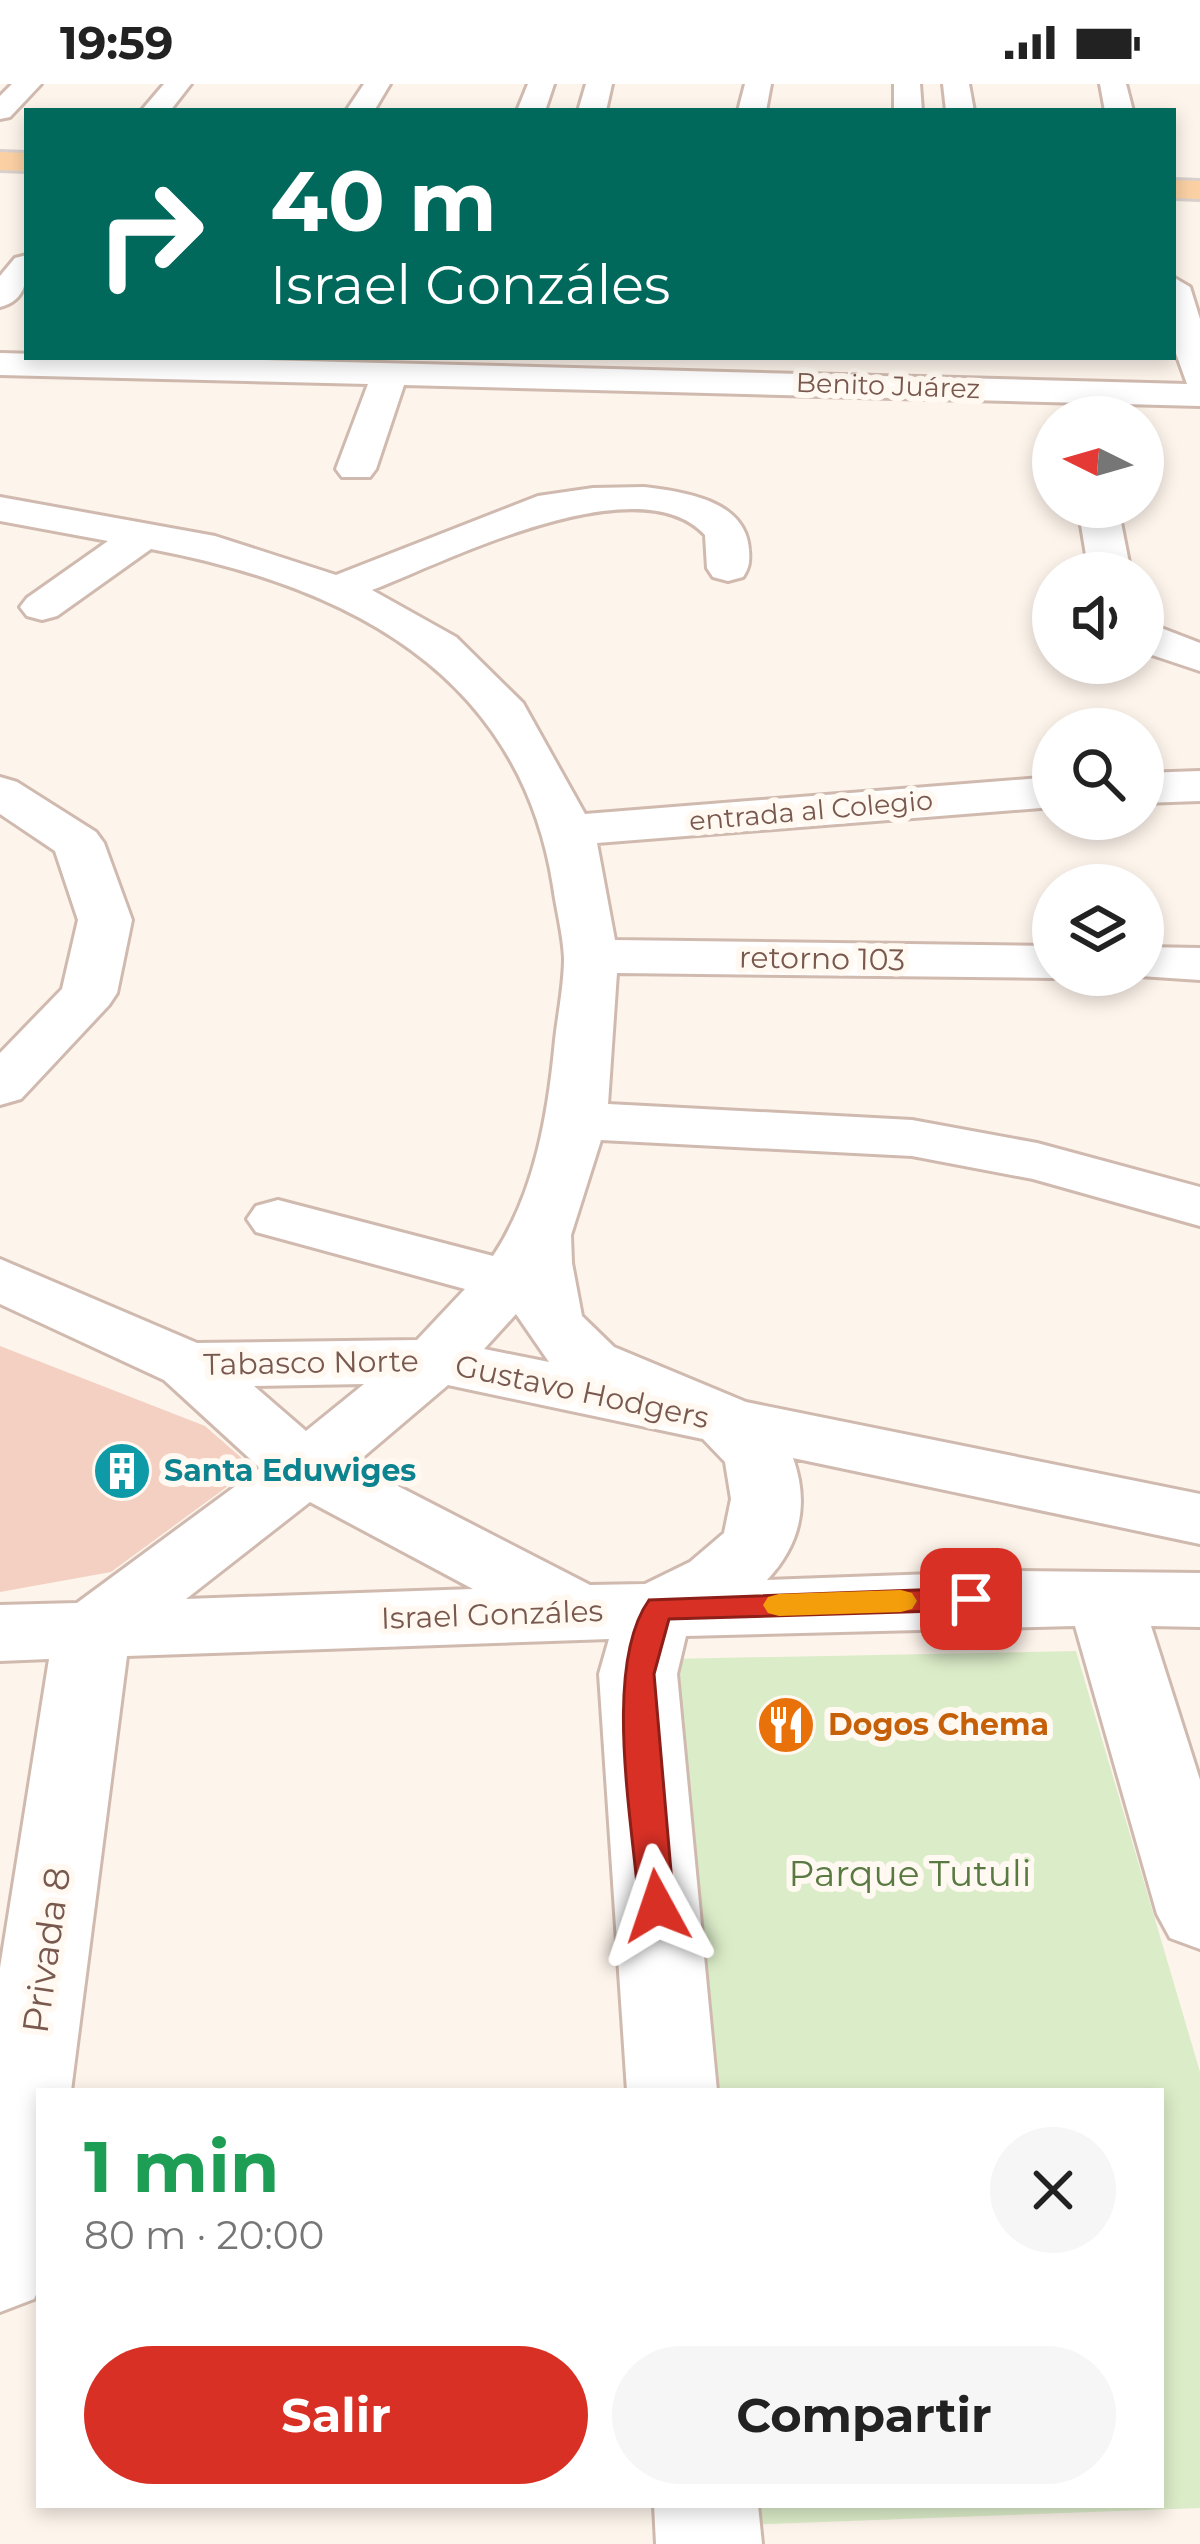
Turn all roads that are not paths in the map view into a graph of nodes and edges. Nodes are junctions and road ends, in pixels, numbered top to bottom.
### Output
1 (28, 84) edge
2 (178, 84) edge
3 (158, 108) edge
4 (0, 111) edge
5 (24, 269) edge
6 (0, 297) edge
7 (1176, 297) edge
8 (9, 360) edge
9 (224, 362) edge
10 (501, 366) edge
11 (410, 367) edge
12 (704, 369) edge
13 (916, 372) edge
14 (989, 373) edge
15 (1200, 376) edge
16 (1200, 395) edge
17 (1057, 396) edge
18 (1164, 398) edge
19 (356, 469) dead end
20 (11, 519) edge
21 (144, 535) junction
22 (728, 568) dead end
23 (338, 589) junction
24 (42, 607) dead end
25 (1164, 646) edge
26 (1200, 657) edge
27 (1200, 786) edge
28 (1164, 787) edge
29 (0, 792) edge
30 (1032, 794) edge
31 (569, 830) junction
32 (591, 956) junction
33 (1032, 962) edge
34 (1164, 963) edge
35 (1200, 964) edge
36 (0, 1087) edge
37 (577, 1121) junction
38 (1200, 1207) edge
39 (278, 1219) dead end
40 (525, 1258) junction
41 (0, 1280) edge
42 (435, 1361) junction
43 (188, 1365) junction
44 (742, 1426) junction
45 (304, 1468) junction
46 (1200, 1519) edge
47 (1105, 1599) junction
48 (1200, 1600) edge
49 (660, 1608) junction
50 (578, 1612) junction
51 (92, 1631) junction
52 (0, 1633) edge
53 (1200, 1914) edge
54 (672, 2088) edge
55 (0, 2268) edge
56 (706, 2508) edge
57 (709, 2544) edge

1 - 4 street
2 - 3 street
5 - 6 street
7 - 15 street
8 - 9 street, Benito Juárez
9 - 11 street, Benito Juárez
10 - 11 street, Benito Juárez
10 - 12 street, Benito Juárez
11 - 19 street
12 - 13 street, Benito Juárez
13 - 14 street, Benito Juárez
14 - 17 street, Benito Juárez
16 - 18 street, Benito Juárez
20 - 21 street, Gustavo Hodgers
21 - 23 street, Gustavo Hodgers
21 - 24 street
22 - 23 street
23 - 31 street, Gustavo Hodgers
25 - 26 street
27 - 28 street
29 - 36 street
30 - 31 street, entrada al Colegio
31 - 32 street, Gustavo Hodgers
32 - 33 street, retorno 103
32 - 37 street, Gustavo Hodgers
34 - 35 street
37 - 38 street
37 - 40 street, Gustavo Hodgers
39 - 40 street
40 - 42 street, Gustavo Hodgers
40 - 44 street
41 - 43 street, Tabasco Norte
42 - 43 street, Tabasco Norte
42 - 44 street, Gustavo Hodgers
42 - 45 street
43 - 45 street, Tabasco Norte
44 - 46 street, Gustavo Hodgers
44 - 49 street
45 - 50 street, Tabasco Norte
45 - 51 street
47 - 48 street, Israel Gonzáles
47 - 49 street, Israel Gonzáles
47 - 53 street
49 - 50 street, Israel Gonzáles
49 - 54 street
50 - 51 street, Israel Gonzáles
51 - 52 street, Israel Gonzáles
51 - 55 street, Privada 8
56 - 57 street

